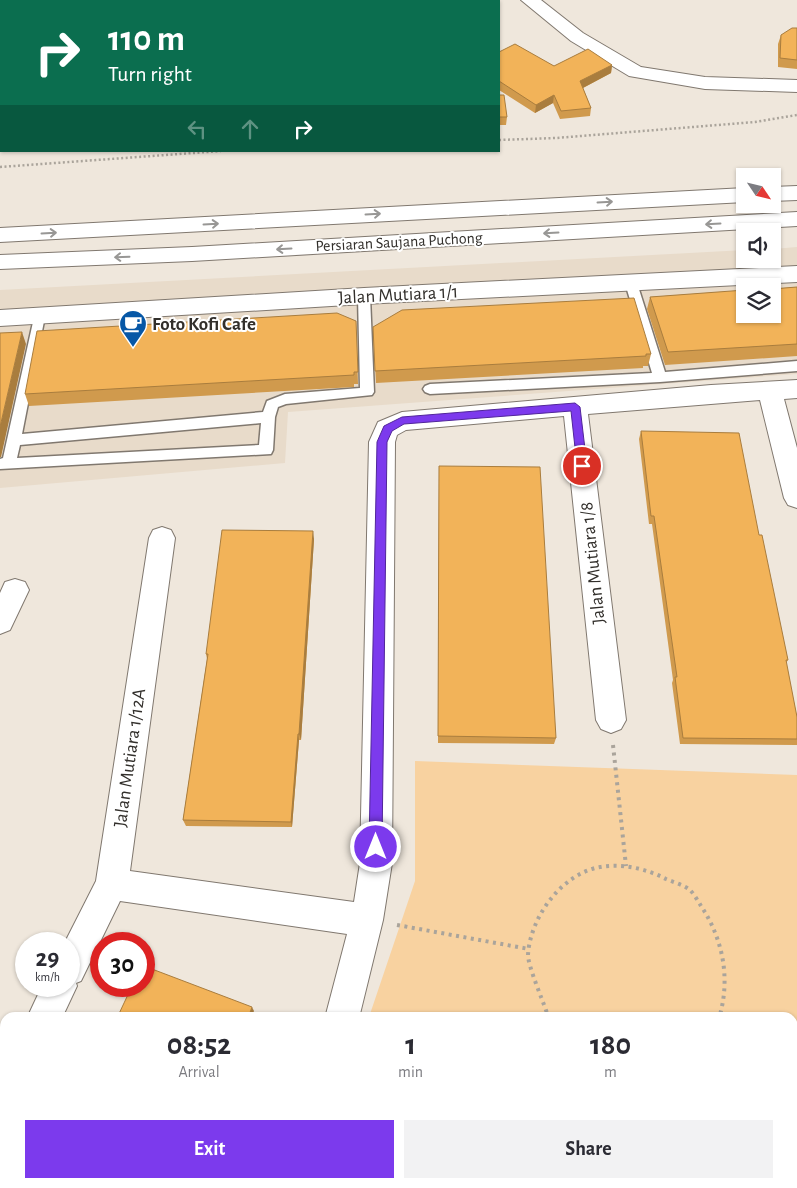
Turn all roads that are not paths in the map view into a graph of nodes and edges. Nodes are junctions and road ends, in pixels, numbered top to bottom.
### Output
1 (530, 0) edge
2 (797, 86) edge
3 (797, 193) edge
4 (781, 194) edge
5 (736, 195) edge
6 (797, 219) edge
7 (0, 235) edge
8 (0, 262) edge
9 (797, 274) edge
10 (631, 283) junction
11 (364, 296) junction
12 (39, 316) junction
13 (0, 318) edge
14 (797, 366) edge
15 (660, 377) junction
16 (430, 389) edge
17 (797, 389) edge
18 (770, 391) junction
19 (575, 407) junction
20 (268, 417) junction
21 (14, 440) junction
22 (4, 463) edge
23 (797, 498) edge
24 (162, 538) dead end
25 (15, 590) dead end
26 (0, 622) edge
27 (610, 720) road end
28 (112, 884) junction
29 (367, 920) junction
30 (80, 947) edge
31 (54, 997) edge
32 (47, 1012) edge
33 (344, 1012) edge

1 - 2 street
3 - 4 street
7 -> 5 street, Persiaran Saujana Puchong
6 -> 8 street, Persiaran Saujana Puchong
9 - 10 street, Jalan Mutiara 1/1
10 - 11 street, Jalan Mutiara 1/1
10 - 15 lane
11 - 12 street, Jalan Mutiara 1/1
11 - 20 lane
12 - 13 street, Jalan Mutiara 1/1
12 - 21 lane
14 - 15 lane
15 - 16 lane
17 - 18 street
18 - 19 street
18 - 23 street
19 - 27 street, Jalan Mutiara 1/8
19 - 29 street
20 - 21 lane
20 - 22 lane
21 - 22 lane
24 - 28 street, Jalan Mutiara 1/12A
25 - 26 street
28 - 29 street
28 - 30 street, Jalan Mutiara 1/12A
29 - 33 street
31 - 32 street

